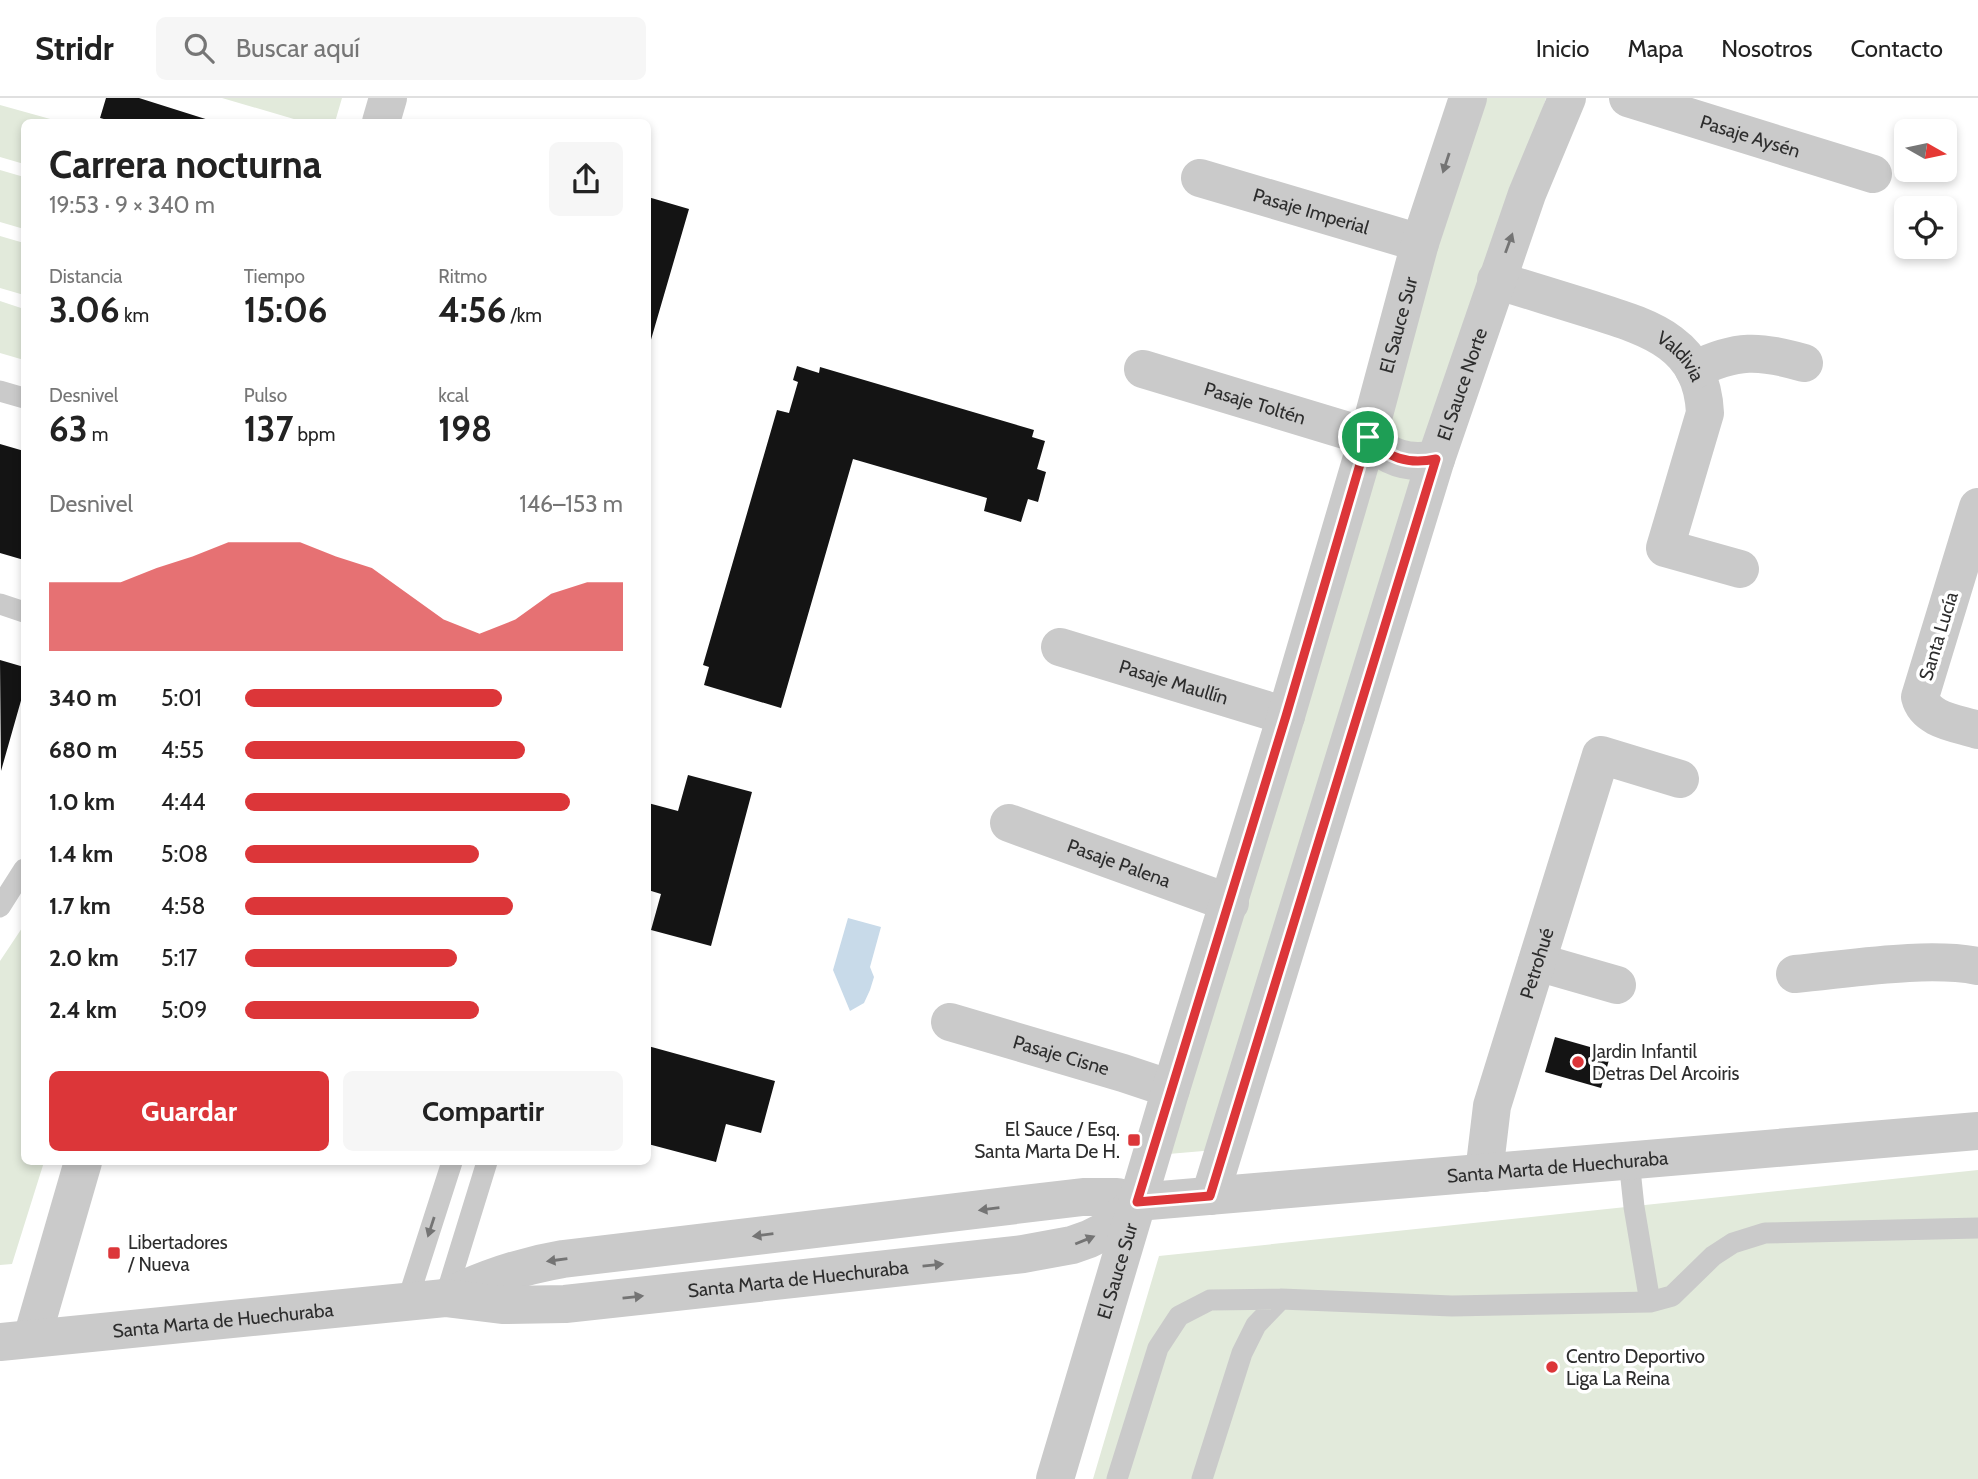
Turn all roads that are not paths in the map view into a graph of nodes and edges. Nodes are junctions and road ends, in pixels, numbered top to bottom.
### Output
1 (388, 98) edge
2 (1468, 98) edge
3 (1567, 98) edge
4 (1628, 98) edge
5 (382, 119) edge
6 (1873, 174) dead end
7 (1200, 178) dead end
8 (1420, 243) junction
9 (1496, 280) junction
10 (1804, 363) dead end
11 (1143, 369) dead end
12 (1694, 370) junction
13 (0, 391) edge
14 (21, 397) edge
15 (1368, 437) junction
16 (1436, 459) junction
17 (1978, 507) edge
18 (1740, 569) dead end
19 (0, 604) edge
20 (21, 611) edge
21 (1060, 647) dead end
22 (1286, 716) junction
23 (1978, 730) edge
24 (1680, 779) dead end
25 (1009, 823) dead end
26 (21, 874) edge
27 (1230, 903) junction
28 (0, 907) edge
29 (1537, 962) junction
30 (1978, 967) edge
31 (1795, 974) dead end
32 (1617, 985) dead end
33 (950, 1022) dead end
34 (1171, 1089) junction
35 (1978, 1131) edge
36 (1629, 1160) junction
37 (82, 1165) edge
38 (451, 1165) edge
39 (486, 1165) edge
40 (1484, 1173) junction
41 (1210, 1196) junction
42 (1137, 1202) junction
43 (1978, 1228) edge
44 (445, 1298) junction
45 (1281, 1299) junction
46 (407, 1302) junction
47 (1650, 1302) junction
48 (16, 1340) edge
49 (1055, 1479) edge
50 (1117, 1479) edge
51 (1202, 1479) edge

1 - 5 street
2 -> 8 street, El Sauce Sur
9 -> 3 street, El Sauce Norte
4 - 6 street, Pasaje Aysén
7 - 8 street, Pasaje Imperial
8 - 15 street, El Sauce Sur
9 - 12 street, Valdivia
9 - 16 street, El Sauce Norte
10 - 12 street
11 - 15 street, Pasaje Toltén
12 - 18 street, Valdivia
13 - 14 lane
15 - 16 street
15 - 22 street, El Sauce Sur
16 - 41 street, El Sauce Norte
17 - 23 street, Santa Lucía
19 - 20 lane
21 - 22 street, Pasaje Maullín
22 - 27 street, El Sauce Sur
24 - 29 street, Petrohué
25 - 27 street, Pasaje Palena
26 - 28 lane
27 - 34 street, El Sauce Sur
29 - 32 street
29 - 40 street, Petrohué
30 - 31 street
33 - 34 street, Pasaje Cisne
34 - 42 street, El Sauce Sur
35 - 36 street, Santa Marta de Huechuraba
36 - 40 street, Santa Marta de Huechuraba
36 - 47 lane
37 - 48 street
38 -> 46 lane
39 - 44 lane
40 - 41 street, Santa Marta de Huechuraba
41 - 42 street, Santa Marta de Huechuraba
42 -> 44 street, Santa Marta de Huechuraba
44 -> 42 street, Santa Marta de Huechuraba
42 - 49 street, El Sauce Sur
43 - 47 lane
44 - 46 street, Santa Marta de Huechuraba
45 - 47 lane
45 - 50 lane
45 - 51 lane
46 - 48 street, Santa Marta de Huechuraba

